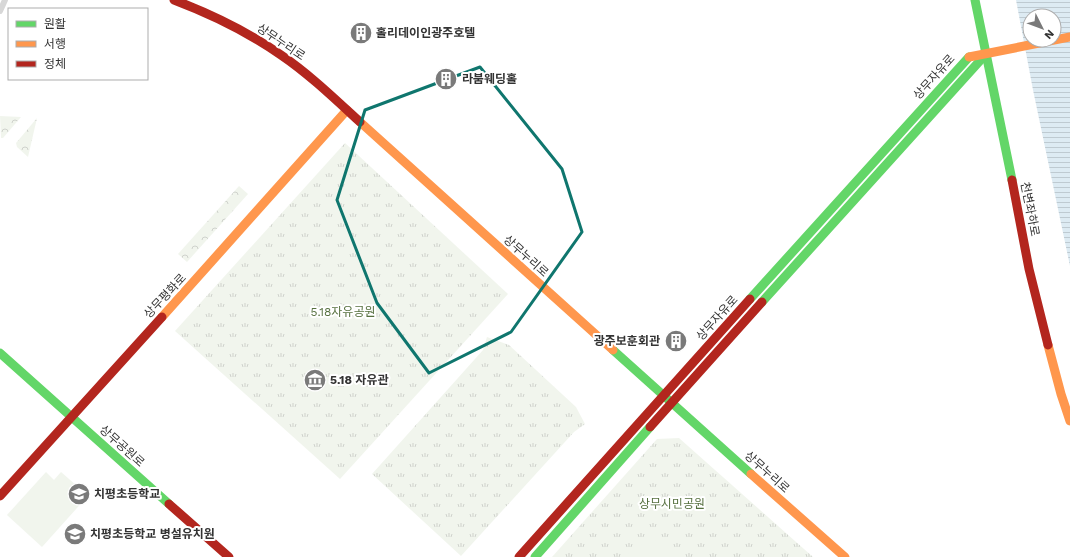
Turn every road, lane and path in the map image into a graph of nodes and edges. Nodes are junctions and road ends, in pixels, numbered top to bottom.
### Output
1 (5, 0) edge
2 (174, 0) edge
3 (975, 0) edge
4 (0, 11) edge
5 (1070, 37) edge
6 (986, 54) junction
7 (347, 110) junction
8 (0, 352) edge
9 (663, 395) junction
10 (671, 403) junction
11 (72, 417) junction
12 (1070, 421) edge
13 (0, 496) edge
14 (229, 557) edge
15 (519, 557) edge
16 (535, 557) edge
17 (845, 557) edge

1 - 4 street
2 - 7 street, 상무누리로
3 - 6 street, 천변좌하로
5 - 6 street
6 - 9 street, 상무자유로
6 - 10 street, 상무자유로
6 - 12 street, 천변좌하로
7 - 9 street, 상무누리로
7 - 11 street, 상무평화로
8 - 11 street, 상무공원로
9 - 10 street, 상무누리로
9 - 15 street, 상무자유로
10 - 16 street, 상무자유로
10 - 17 street, 상무누리로
11 - 13 street, 상무평화로
11 - 14 street, 상무공원로

